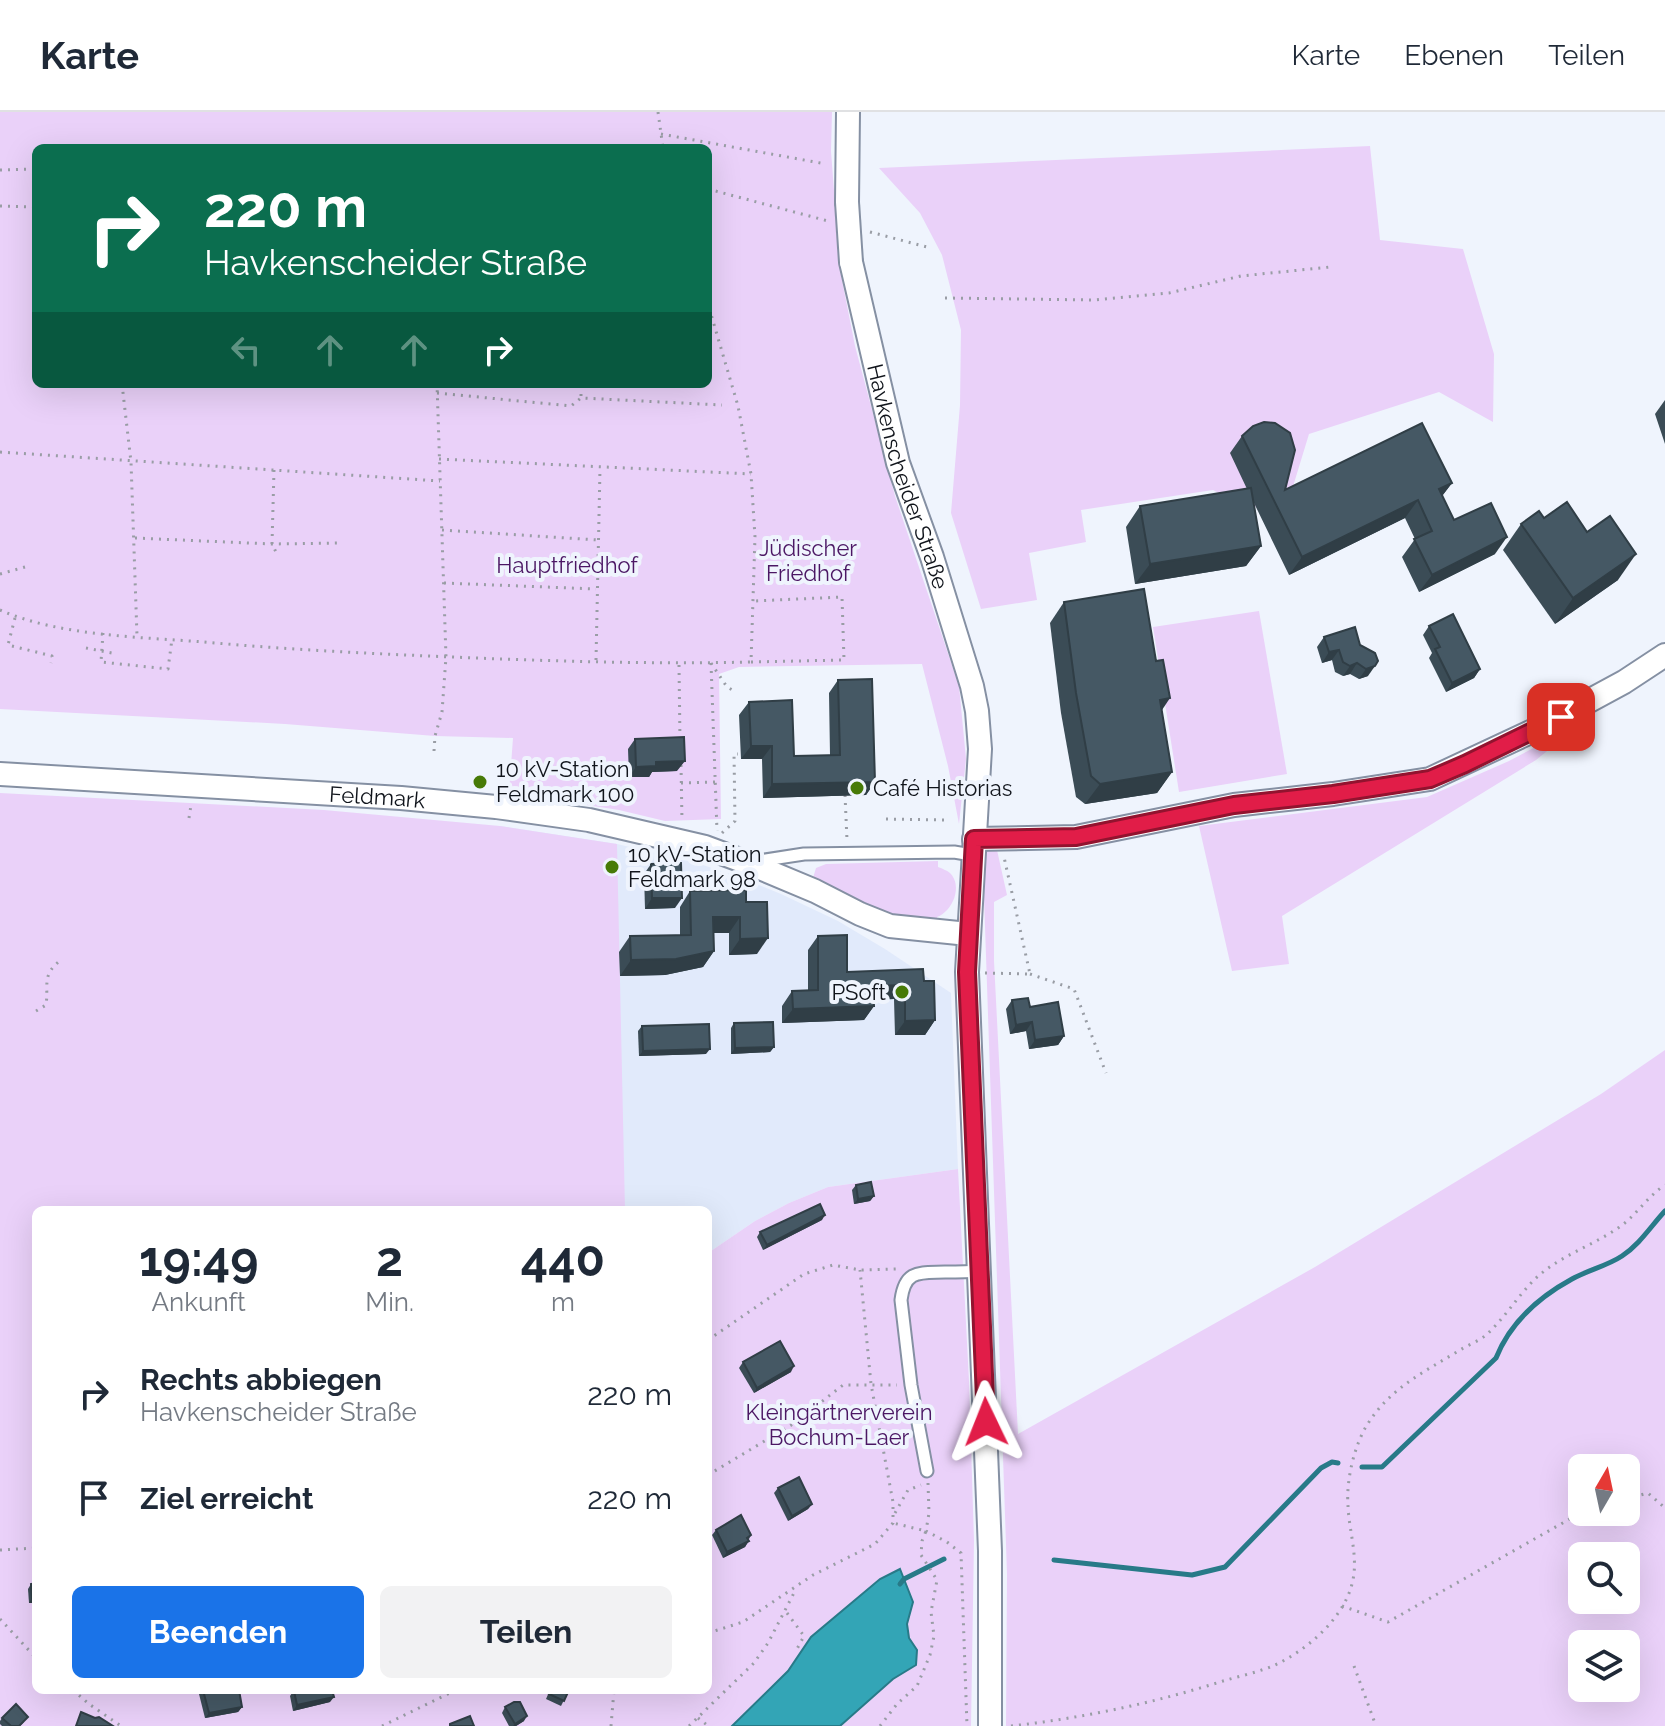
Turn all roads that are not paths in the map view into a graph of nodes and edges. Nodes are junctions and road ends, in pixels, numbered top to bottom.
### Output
1 (848, 112) edge
2 (1665, 655) edge
3 (0, 774) edge
4 (973, 847) junction
5 (748, 863) junction
6 (968, 934) junction
7 (979, 1271) junction
8 (927, 1471) dead end
9 (990, 1726) edge

1 - 4 street, Havkenscheider Straße, bridge
2 - 4 street
3 - 5 street, Feldmark
4 - 5 lane, Feldmark
4 - 6 street, Havkenscheider Straße
5 - 6 street, Feldmark
6 - 7 street, Havkenscheider Straße
7 - 8 lane
7 - 9 street, Havkenscheider Straße

